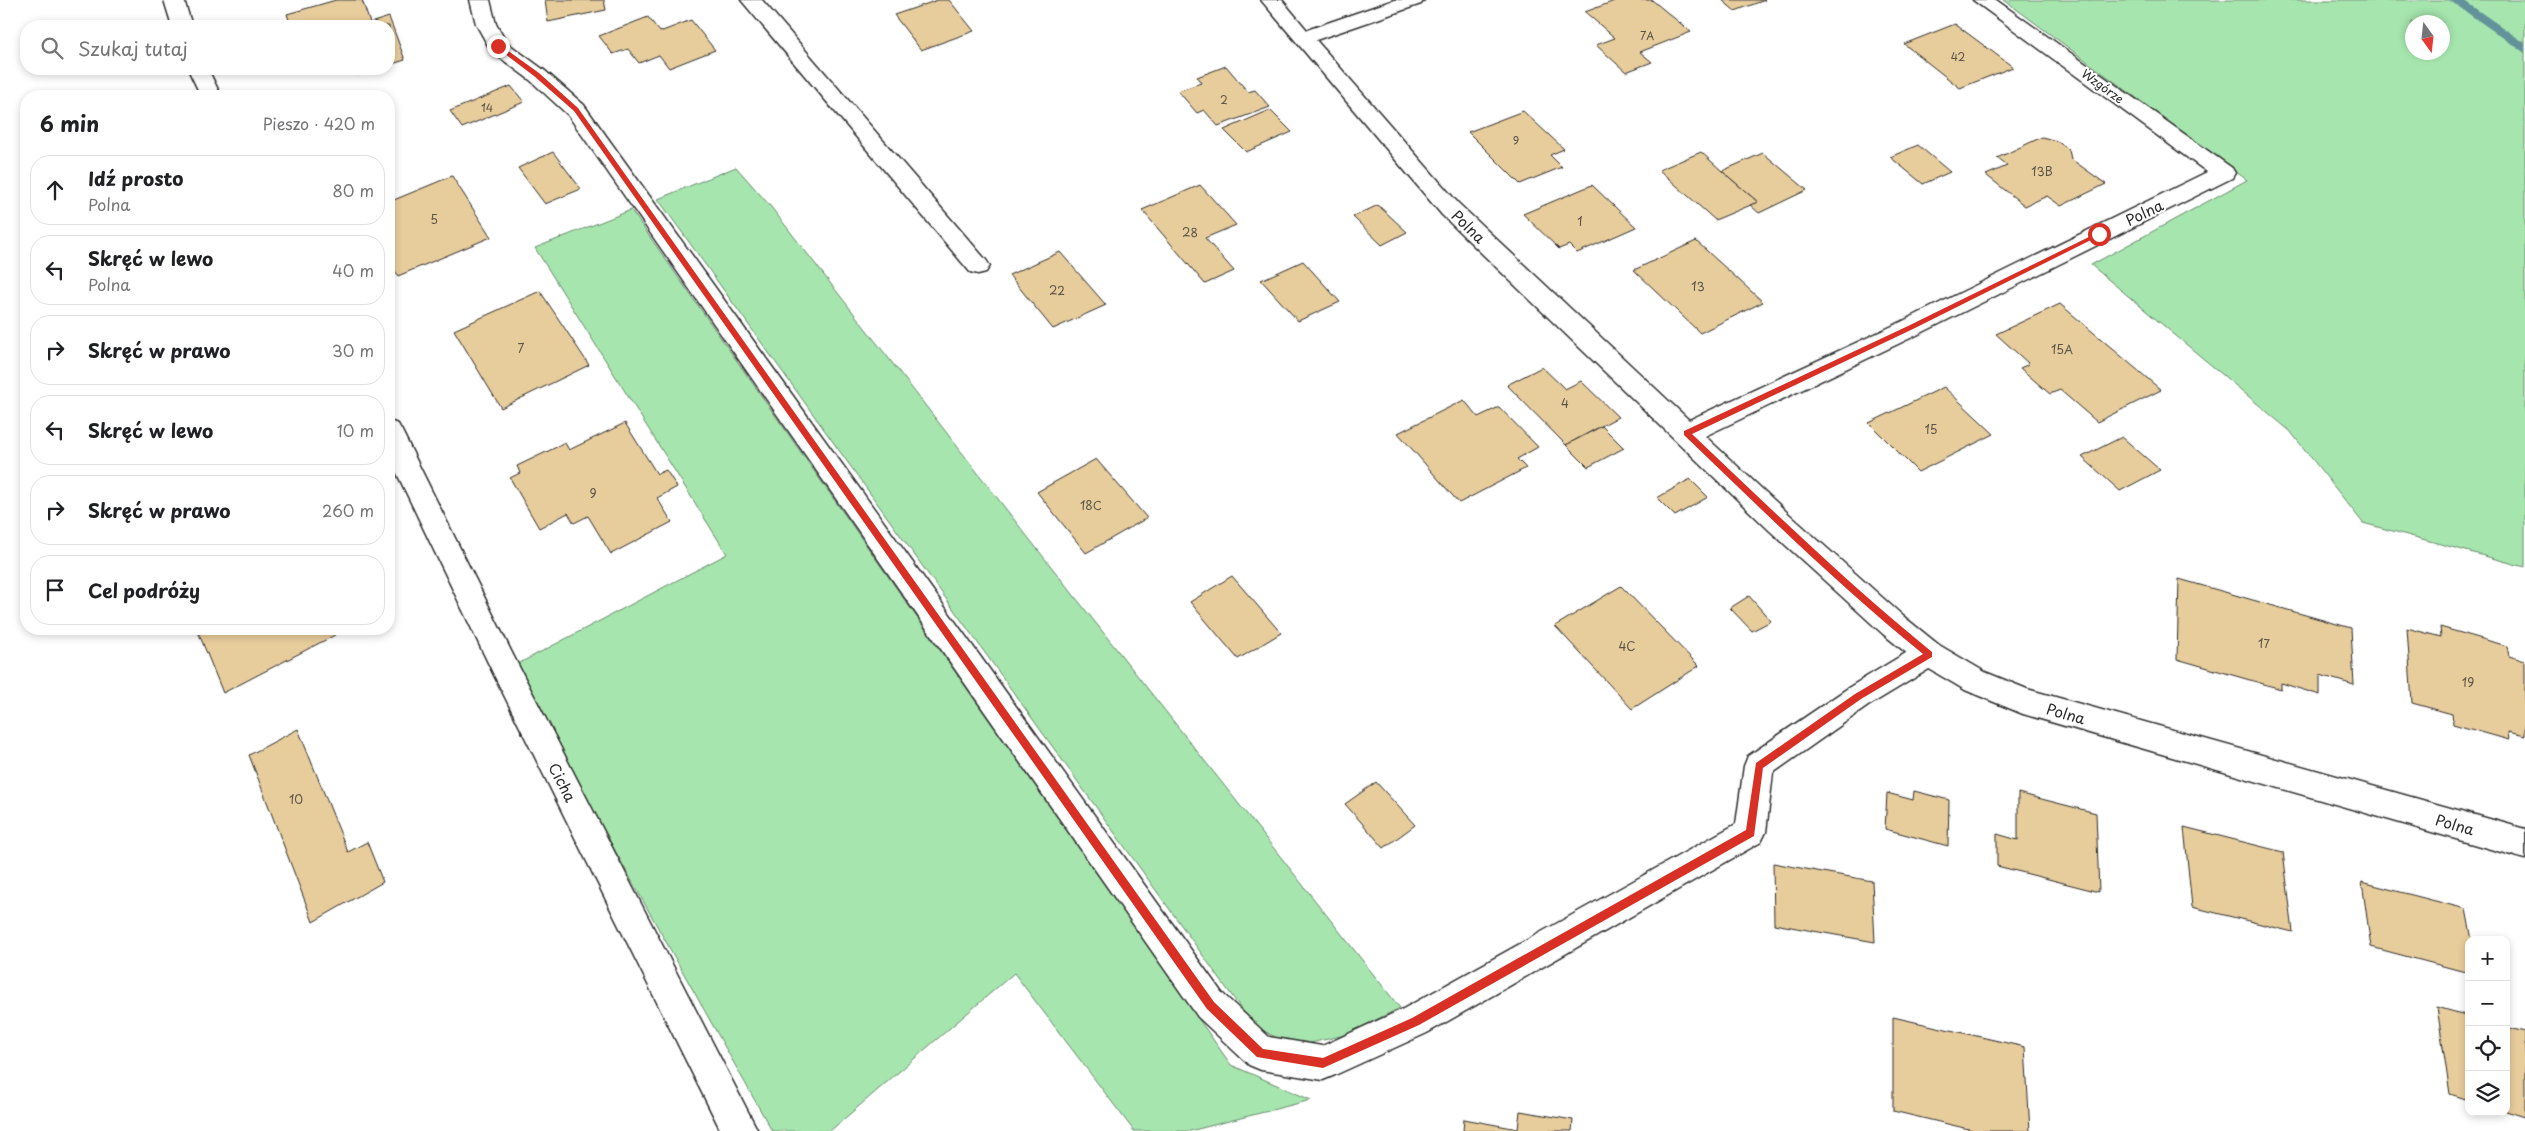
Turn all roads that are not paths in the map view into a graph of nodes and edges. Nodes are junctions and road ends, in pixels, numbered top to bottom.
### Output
1 (174, 0) edge
2 (480, 0) edge
3 (751, 0) edge
4 (1271, 0) edge
5 (1414, 0) edge
6 (1983, 0) edge
7 (180, 20) edge
8 (1303, 38) junction
9 (201, 75) edge
10 (208, 90) edge
11 (2224, 173) joint
12 (978, 266) dead end
13 (1686, 433) junction
14 (395, 443) edge
15 (1929, 654) junction
16 (2525, 844) edge
17 (740, 1131) edge

1 - 7 street
2 - 15 street
3 - 12 street
4 - 8 street, Polna
5 - 8 street
6 - 11 street, Wzgórze
8 - 13 street, Polna
9 - 10 street
11 - 13 street, Polna
13 - 15 street, Polna
14 - 17 street, Cicha
15 - 16 street, Polna

